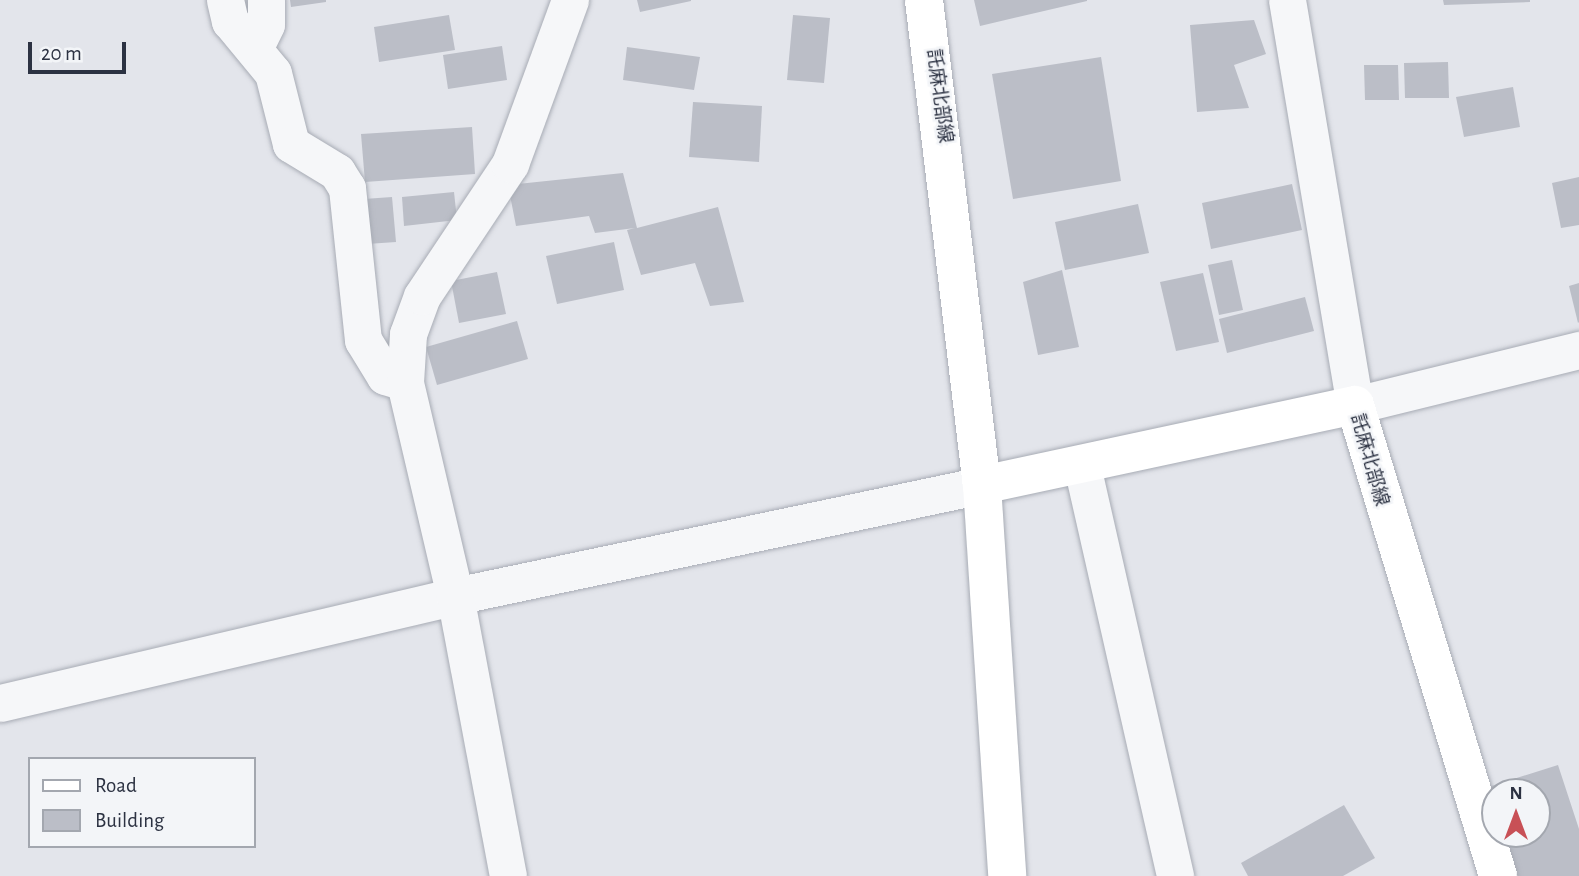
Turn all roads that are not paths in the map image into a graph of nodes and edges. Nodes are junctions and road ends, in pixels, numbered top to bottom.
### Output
1 (225, 0) edge
2 (266, 0) edge
3 (570, 0) edge
4 (924, 0) edge
5 (1287, 0) edge
6 (254, 47) junction
7 (1579, 350) edge
8 (405, 382) junction
9 (1355, 405) junction
10 (1082, 466) junction
11 (982, 485) junction
12 (455, 596) junction
13 (0, 703) edge
14 (508, 876) edge
15 (1007, 876) edge
16 (1175, 876) edge
17 (1498, 876) edge

1 - 6 street
2 - 6 street
3 - 8 street
4 - 11 main road, 託麻北部線
5 - 9 street
6 - 8 street
7 - 9 street
8 - 12 street
9 - 10 main road, 託麻北部線
9 - 17 main road, 託麻北部線
10 - 11 main road, 託麻北部線
10 - 16 street
11 - 12 street
11 - 15 main road, 託麻北部線
12 - 13 street
12 - 14 street

